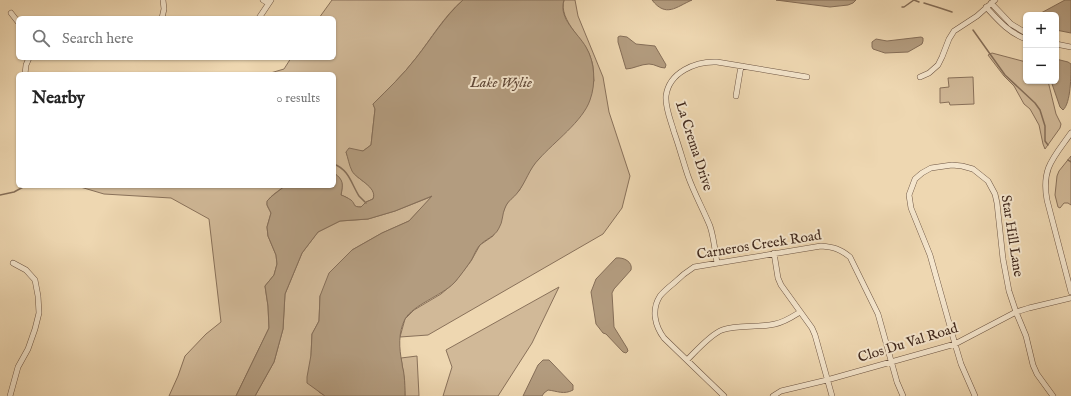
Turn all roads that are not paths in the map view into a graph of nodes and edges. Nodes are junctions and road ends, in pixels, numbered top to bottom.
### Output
1 (163, 0) edge
2 (263, 0) edge
3 (269, 2) edge
4 (993, 2) edge
5 (986, 8) junction
6 (11, 13) dead end
7 (162, 16) edge
8 (259, 16) edge
9 (16, 19) edge
10 (1023, 31) edge
11 (1023, 38) edge
12 (1059, 45) edge
13 (1071, 47) edge
14 (28, 60) edge
15 (741, 66) junction
16 (25, 72) edge
17 (807, 77) dead end
18 (920, 77) dead end
19 (736, 96) dead end
20 (1070, 137) edge
21 (774, 253) junction
22 (13, 263) dead end
23 (717, 263) junction
24 (1071, 292) edge
25 (1071, 298) edge
26 (800, 312) junction
27 (1016, 312) junction
28 (955, 344) junction
29 (687, 360) junction
30 (892, 362) junction
31 (827, 380) junction
32 (10, 396) edge
33 (724, 396) edge
34 (773, 396) edge
35 (832, 396) edge
36 (903, 396) edge
37 (975, 396) edge
38 (1053, 396) edge

1 - 7 street
2 - 3 street
3 - 8 street
4 - 5 street
4 - 10 street
5 - 11 street
5 - 18 street
6 - 9 street
12 - 13 street
14 - 16 street
15 - 17 street, La Crema Drive
15 - 19 street
15 - 23 street, La Crema Drive
20 - 24 street
21 - 23 street, Carneros Creek Road
21 - 26 street
21 - 30 street, Carneros Creek Road
22 - 32 street
23 - 29 street, Carneros Creek Road
25 - 27 street, Clos Du Val Road
26 - 29 street
26 - 31 street
27 - 28 street, Clos Du Val Road
27 - 28 street, Star Hill Lane
27 - 38 street, Star Hill Lane
28 - 30 street, Clos Du Val Road
28 - 37 street, Star Hill Lane
29 - 33 street, Carneros Creek Road
30 - 31 street, Clos Du Val Road
30 - 36 street, Carneros Creek Road
31 - 34 street, Clos Du Val Road
31 - 35 street

